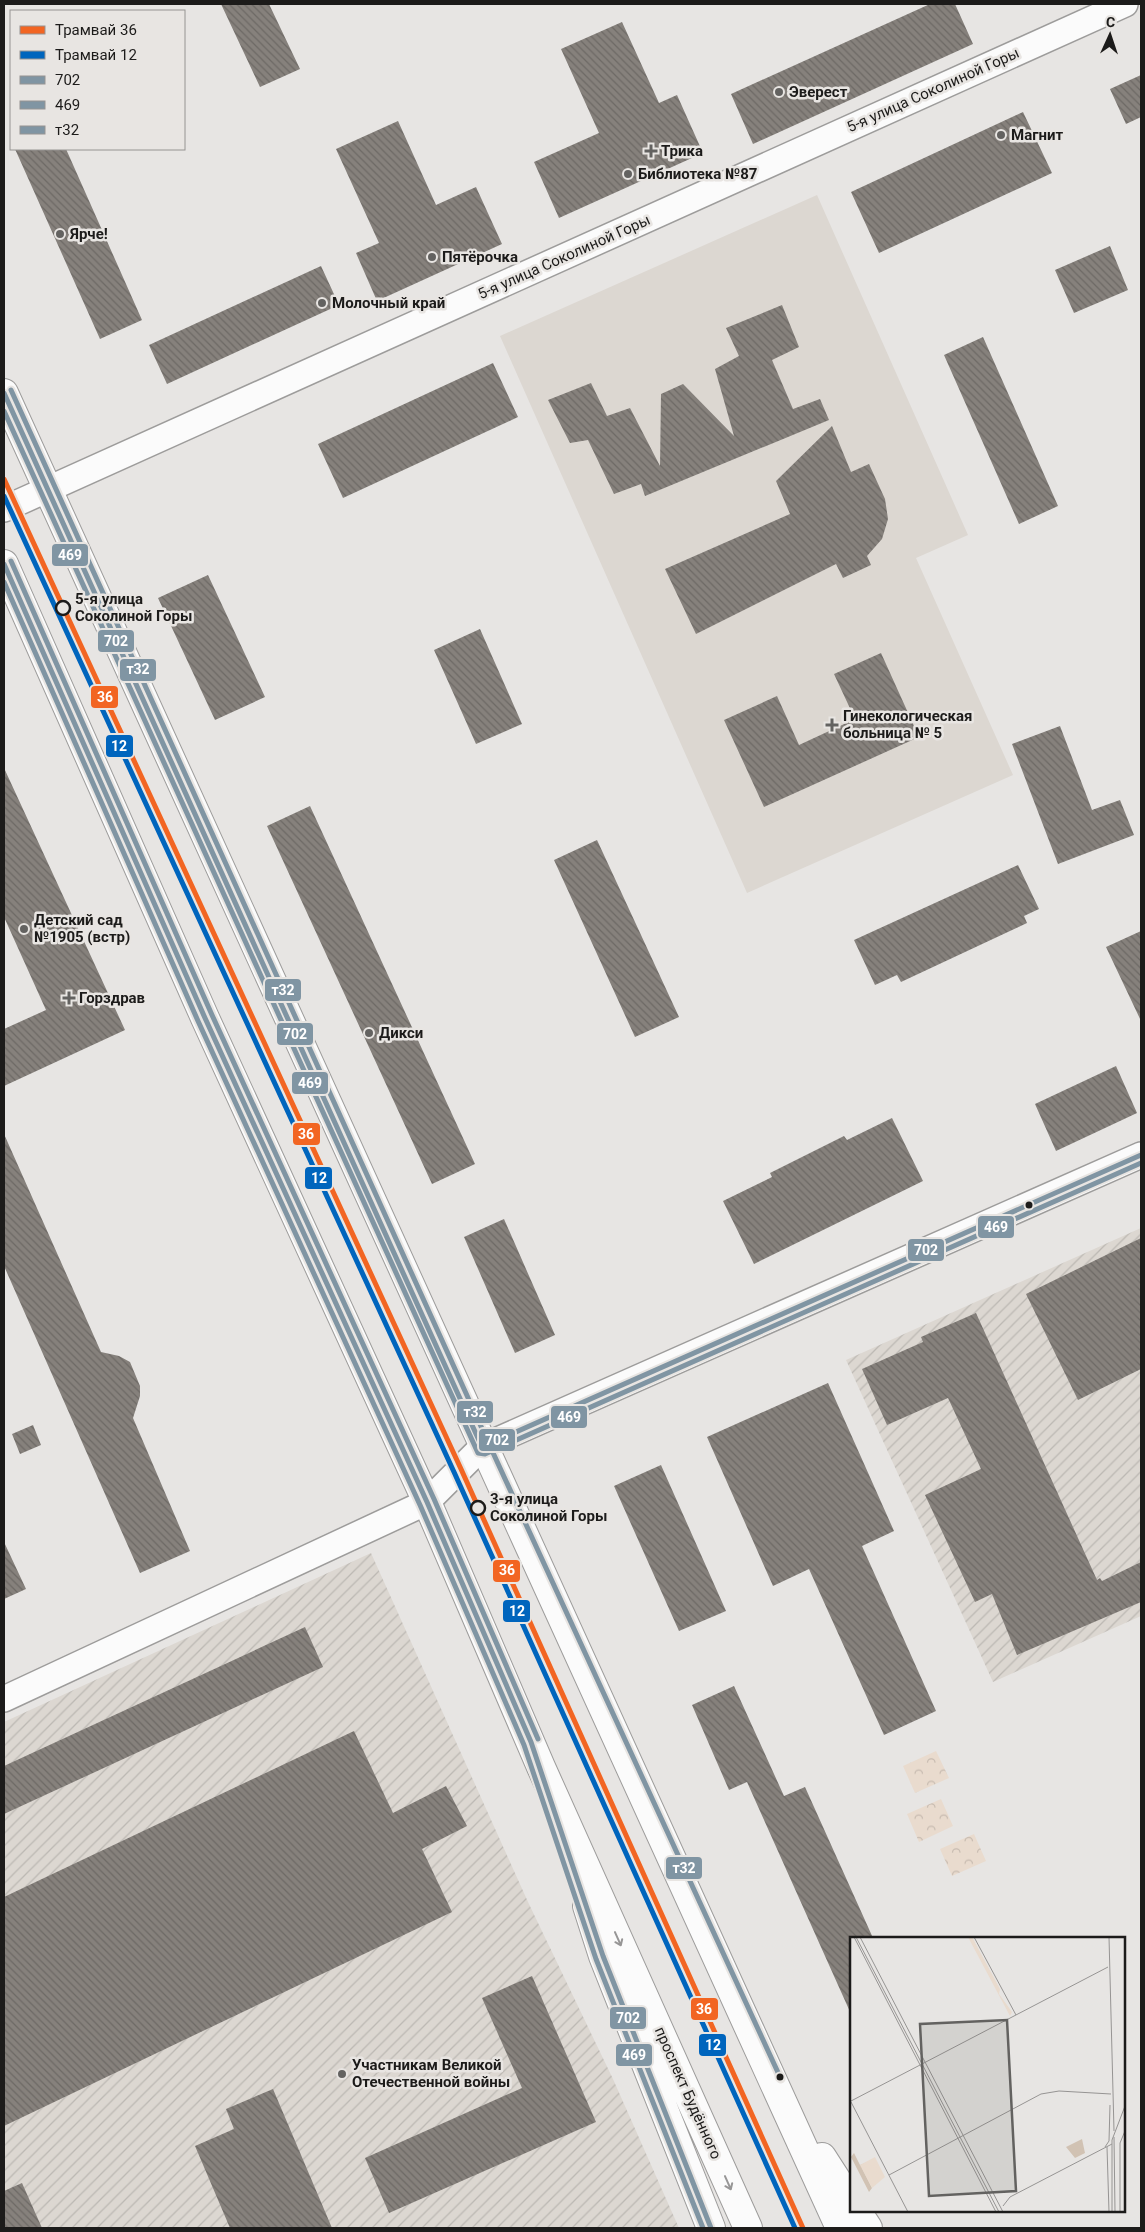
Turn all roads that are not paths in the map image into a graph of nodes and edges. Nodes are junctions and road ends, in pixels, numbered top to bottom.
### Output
1 (1125, 4) edge
2 (4, 393) edge
3 (47, 490) junction
4 (4, 509) edge
5 (4, 564) edge
6 (1141, 1154) edge
7 (482, 1447) junction
8 (428, 1502) junction
9 (4, 1699) edge
10 (541, 1766) junction
11 (774, 2082) junction
12 (850, 2200) edge
13 (858, 2212) edge
14 (711, 2228) edge
15 (748, 2228) edge
16 (840, 2228) edge
17 (868, 2228) edge

1 - 3 street, 5-я улица Соколиной Горы
2 - 3 main road
3 - 4 street, 5-я улица Соколиной Горы
3 - 7 main road
5 - 8 main road, проспект Будённого
6 - 7 street
7 - 8 street
7 - 11 main road
8 - 9 street
8 - 10 main road, проспект Будённого
10 - 14 main road, проспект Будённого
10 -> 15 main road, проспект Будённого
11 - 12 main road
11 - 16 main road
13 - 17 main road

